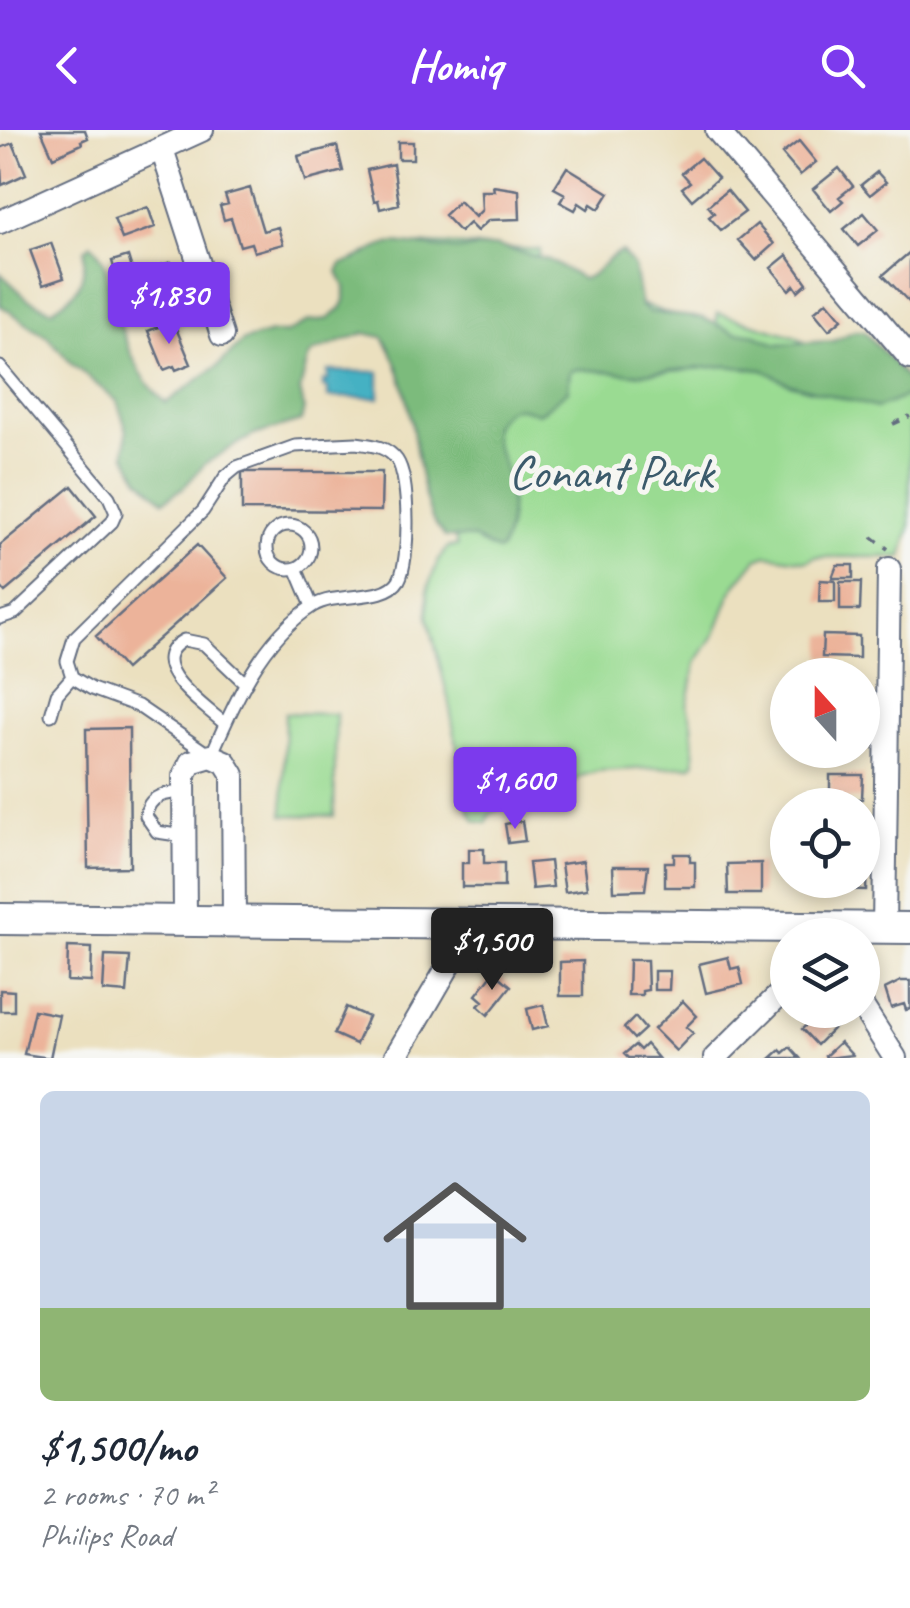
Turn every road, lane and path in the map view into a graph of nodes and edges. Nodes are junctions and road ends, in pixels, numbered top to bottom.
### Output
1 (202, 130) edge
2 (717, 130) edge
3 (162, 148) junction
4 (0, 222) edge
5 (222, 335) dead end
6 (910, 358) edge
7 (0, 367) edge
8 (910, 416) edge
9 (893, 424) dead end
10 (296, 568) dead end
11 (888, 568) dead end
12 (312, 606) junction
13 (0, 618) edge
14 (72, 677) junction
15 (246, 684) junction
16 (51, 715) dead end
17 (225, 724) junction
18 (211, 756) junction
19 (184, 792) junction
20 (184, 836) junction
21 (876, 918) edge
22 (0, 919) edge
23 (185, 920) junction
24 (234, 920) junction
25 (468, 922) junction
26 (770, 930) edge
27 (770, 1004) edge
28 (876, 1028) edge
29 (394, 1058) edge
30 (715, 1058) edge
31 (896, 1058) edge

1 - 3 street
2 - 6 street
3 - 4 street
3 - 5 street
7 - 13 lane
8 - 9 path
10 - 12 lane
11 - 21 street
12 - 14 lane
12 - 15 lane
14 - 16 lane
14 - 18 lane
15 - 17 lane
15 - 17 lane
17 - 18 lane
18 - 19 street
18 - 24 street
19 - 20 street
19 - 20 lane
20 - 23 street
22 - 23 main road
23 - 24 main road
24 - 25 main road
25 - 26 main road
25 - 29 street
27 - 30 street
28 - 31 street

